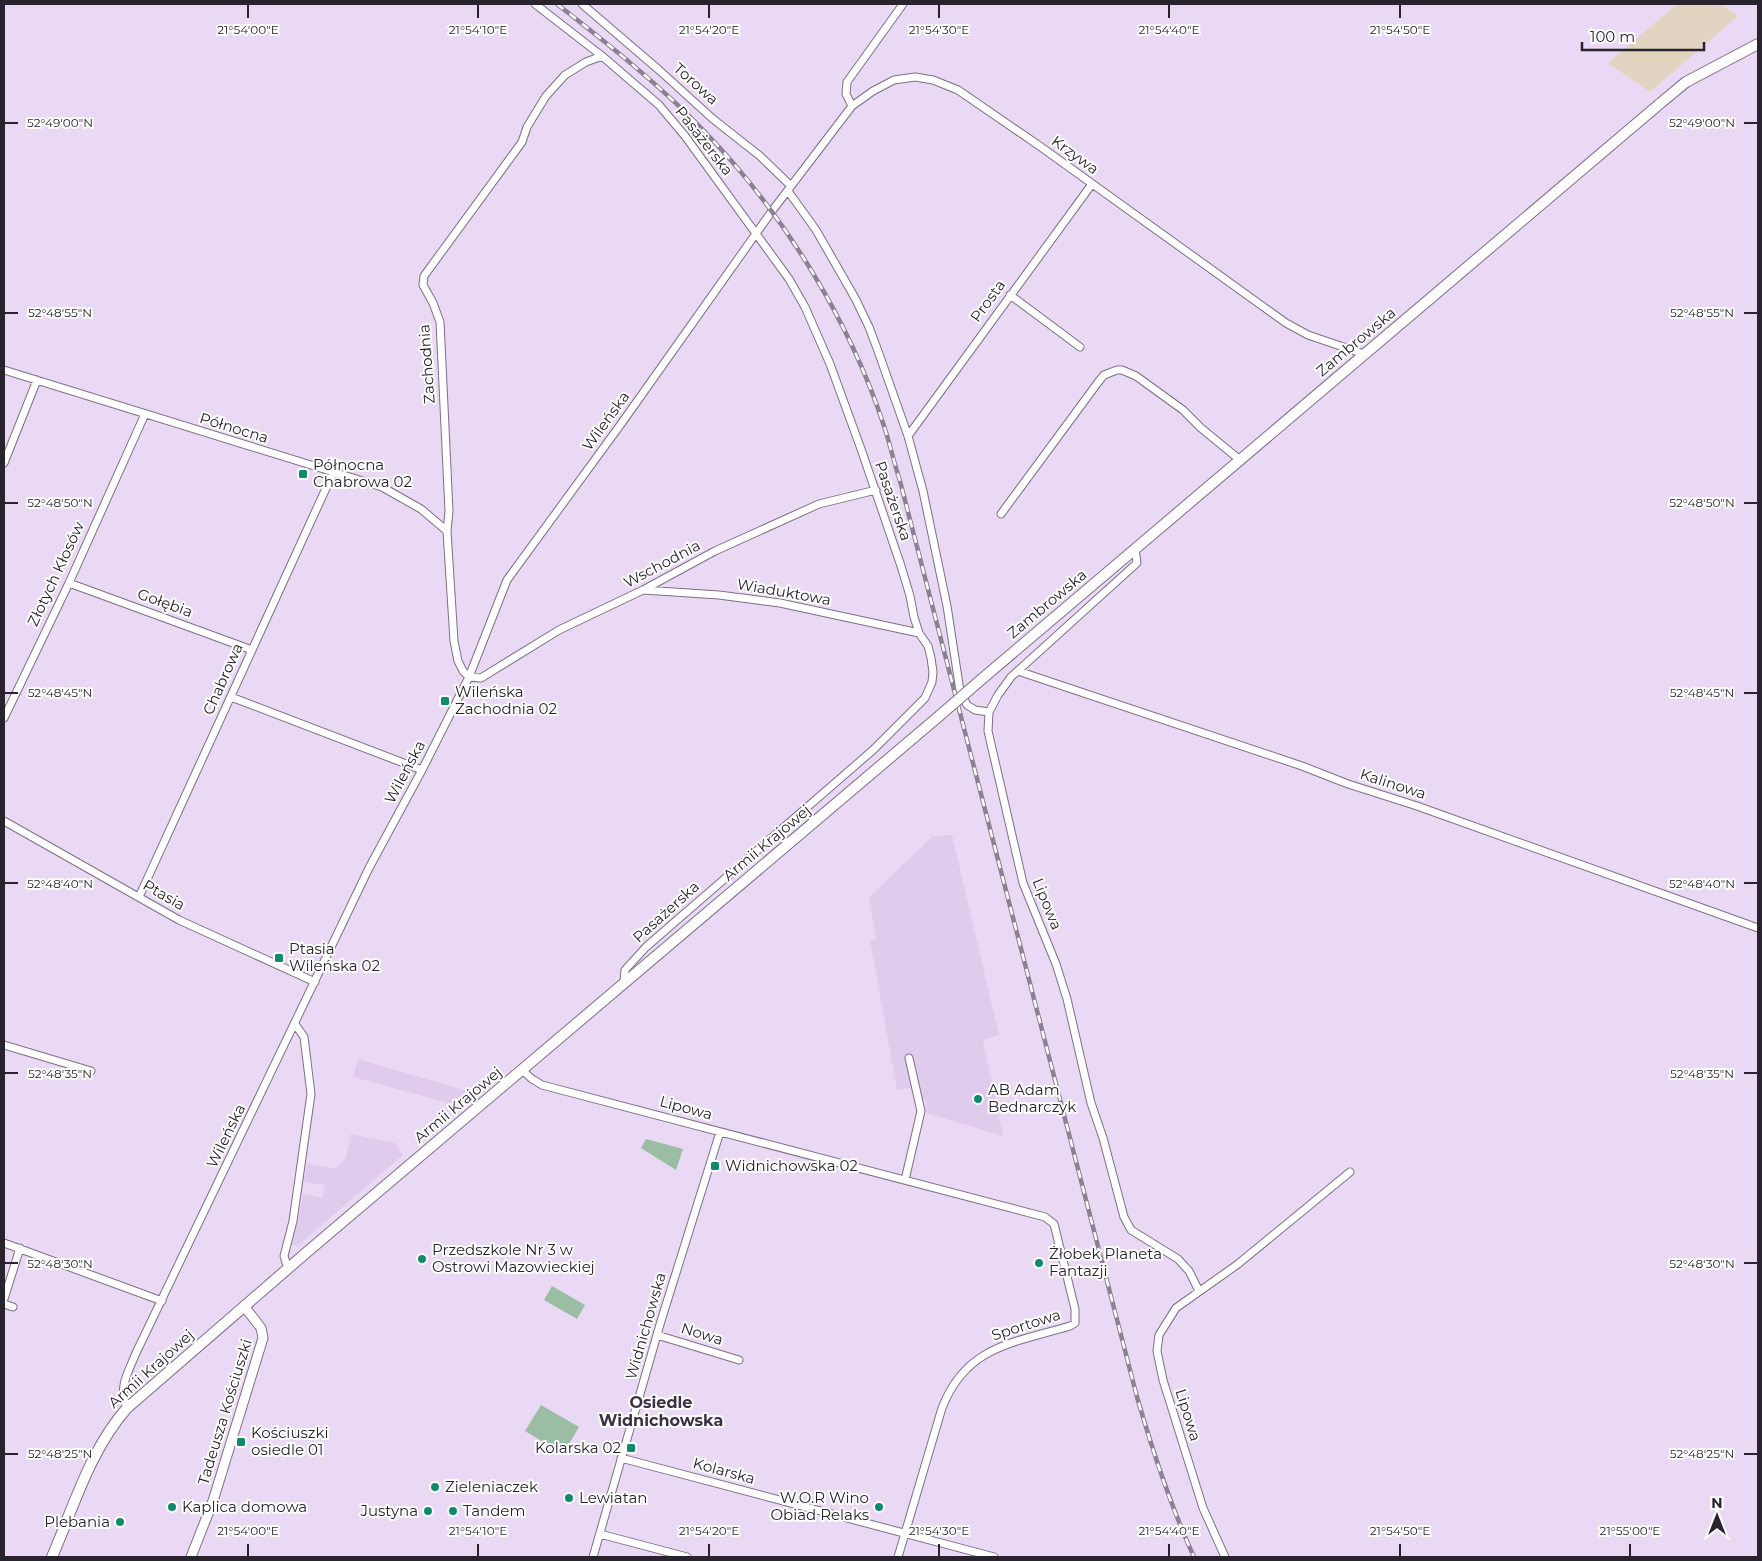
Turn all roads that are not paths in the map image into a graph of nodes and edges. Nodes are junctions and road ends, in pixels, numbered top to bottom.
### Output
1 (534, 4) edge
2 (582, 4) edge
3 (903, 4) edge
4 (1758, 44) edge
5 (602, 56) junction
6 (852, 106) junction
7 (1092, 184) junction
8 (790, 188) junction
9 (755, 234) junction
10 (1010, 295) junction
11 (1080, 347) dead end
12 (1364, 354) junction
13 (4, 370) edge
14 (37, 380) junction
15 (144, 414) junction
16 (908, 436) junction
17 (1240, 460) junction
18 (4, 464) edge
19 (333, 473) junction
20 (876, 490) junction
21 (1001, 514) dead end
22 (447, 531) junction
23 (1135, 549) junction
24 (69, 582) junction
25 (643, 590) junction
26 (919, 633) junction
27 (252, 650) junction
28 (1018, 671) junction
29 (470, 676) junction
30 (231, 697) junction
31 (989, 712) junction
32 (938, 717) joint
33 (4, 718) edge
34 (422, 770) junction
35 (4, 821) edge
36 (139, 896) junction
37 (1758, 928) edge
38 (316, 982) junction
39 (624, 983) junction
40 (295, 1024) junction
41 (4, 1044) edge
42 (909, 1058) dead end
43 (522, 1070) junction
44 (91, 1072) dead end
45 (720, 1132) junction
46 (1350, 1172) dead end
47 (905, 1180) junction
48 (1051, 1220) joint
49 (4, 1243) edge
50 (20, 1248) junction
51 (288, 1269) junction
52 (1199, 1291) junction
53 (4, 1299) edge
54 (162, 1301) junction
55 (4, 1304) edge
56 (244, 1306) junction
57 (13, 1307) dead end
58 (657, 1335) junction
59 (739, 1360) dead end
60 (127, 1408) junction
61 (621, 1458) junction
62 (905, 1533) junction
63 (600, 1534) junction
64 (52, 1557) edge
65 (191, 1557) edge
66 (593, 1557) edge
67 (687, 1557) edge
68 (898, 1557) edge
69 (994, 1557) edge
70 (1225, 1557) edge

1 - 5 street, Pasażerska
2 - 8 street, Torowa
3 - 6 street
4 - 12 main road, Zambrowska
5 - 9 street, Pasażerska
5 - 22 street, Zachodnia
6 - 7 street, Krzywa
6 - 8 street, Krzywa
7 - 10 street, Prosta
7 - 12 street, Krzywa
8 - 9 street, Wileńska
8 - 16 street, Torowa
9 - 20 street, Pasażerska
9 - 29 street, Wileńska
10 - 11 street
10 - 16 street, Prosta
12 - 17 main road, Zambrowska
13 - 14 street, Północna
14 - 15 street, Północna
14 - 18 street
15 - 19 street, Północna
15 - 24 street, Złotych Kłosów
16 - 31 street, Torowa
17 - 21 street
17 - 23 main road, Zambrowska
19 - 22 street, Północna
19 - 27 street, Chabrowa
20 - 25 street, Wschodnia
20 - 26 street, Pasażerska
22 - 29 street, Zachodnia
23 - 28 street
23 - 32 main road, Zambrowska, bridge
24 - 27 street, Gołębia
24 - 33 street, Złotych Kłosów
25 - 26 street, Wiaduktowa
25 - 29 street, Wschodnia
26 - 39 street, Pasażerska
27 - 30 street, Chabrowa
28 - 31 street
28 - 37 street, Kalinowa
29 - 34 street, Wileńska
30 - 34 street
30 - 36 street, Chabrowa
31 - 52 street, Lipowa
32 - 39 main road, Armii Krajowej
34 - 38 street, Wileńska
35 - 36 street, Ptasia
36 - 38 street, Ptasia
38 - 40 street, Wileńska
39 - 43 main road, Armii Krajowej
40 - 51 street
40 - 54 street, Wileńska
41 - 44 street
42 - 47 street
43 - 45 street, Lipowa
43 - 51 main road, Armii Krajowej
45 - 47 street, Lipowa
45 - 58 street, Widnichowska
46 - 52 street, Lipowa
47 - 48 street, Lipowa
48 - 62 street, Sportowa
49 - 50 street
50 - 53 street
50 - 54 street
51 - 56 main road, Armii Krajowej
52 - 70 street, Lipowa
54 - 60 street, Wileńska
55 - 57 street
56 - 60 main road, Armii Krajowej
56 - 65 street, Tadeusza Kościuszki
58 - 59 street, Nowa
58 - 61 street, Widnichowska
60 - 64 main road, Armii Krajowej
61 - 62 street, Kolarska
61 - 63 street, Widnichowska
62 - 68 street, Sportowa
62 - 69 street, Kolarska
63 - 66 street, Widnichowska
63 - 67 street

